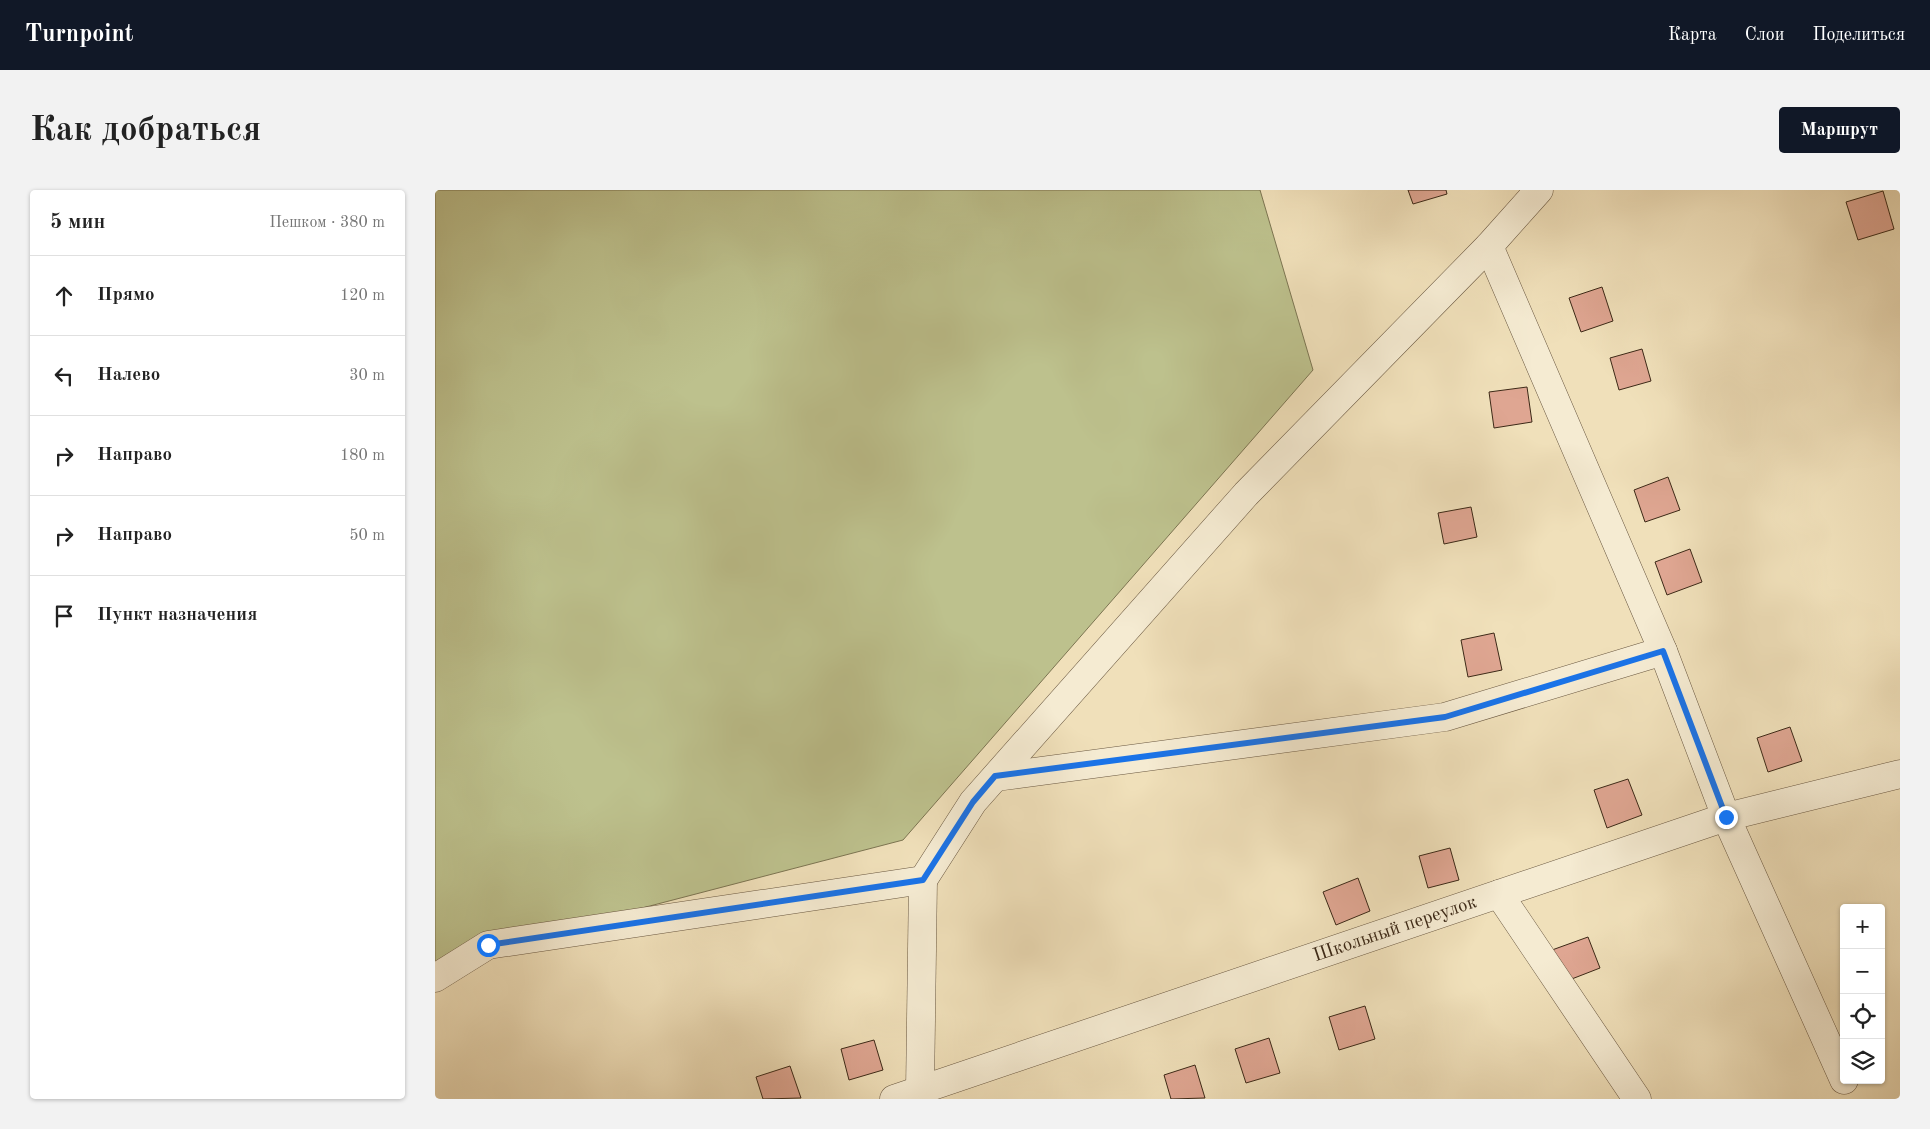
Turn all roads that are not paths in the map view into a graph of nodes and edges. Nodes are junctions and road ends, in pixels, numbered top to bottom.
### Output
1 (1539, 190) edge
2 (1489, 246) junction
3 (1663, 651) junction
4 (1900, 774) edge
5 (995, 776) junction
6 (1726, 817) junction
7 (923, 880) junction
8 (1499, 894) junction
9 (435, 978) edge
10 (1840, 1071) edge
11 (1846, 1084) edge
12 (921, 1090) junction
13 (894, 1099) edge
14 (1637, 1099) edge
15 (1852, 1099) edge

1 - 2 street
2 - 3 street
2 - 5 street
3 - 5 street
3 - 6 street
4 - 6 street, Школьный переулок
5 - 7 street
6 - 8 street, Школьный переулок
6 - 10 street
7 - 9 street
7 - 12 street
8 - 12 street, Школьный переулок
8 - 14 street
11 - 15 street
12 - 13 street, Школьный переулок

